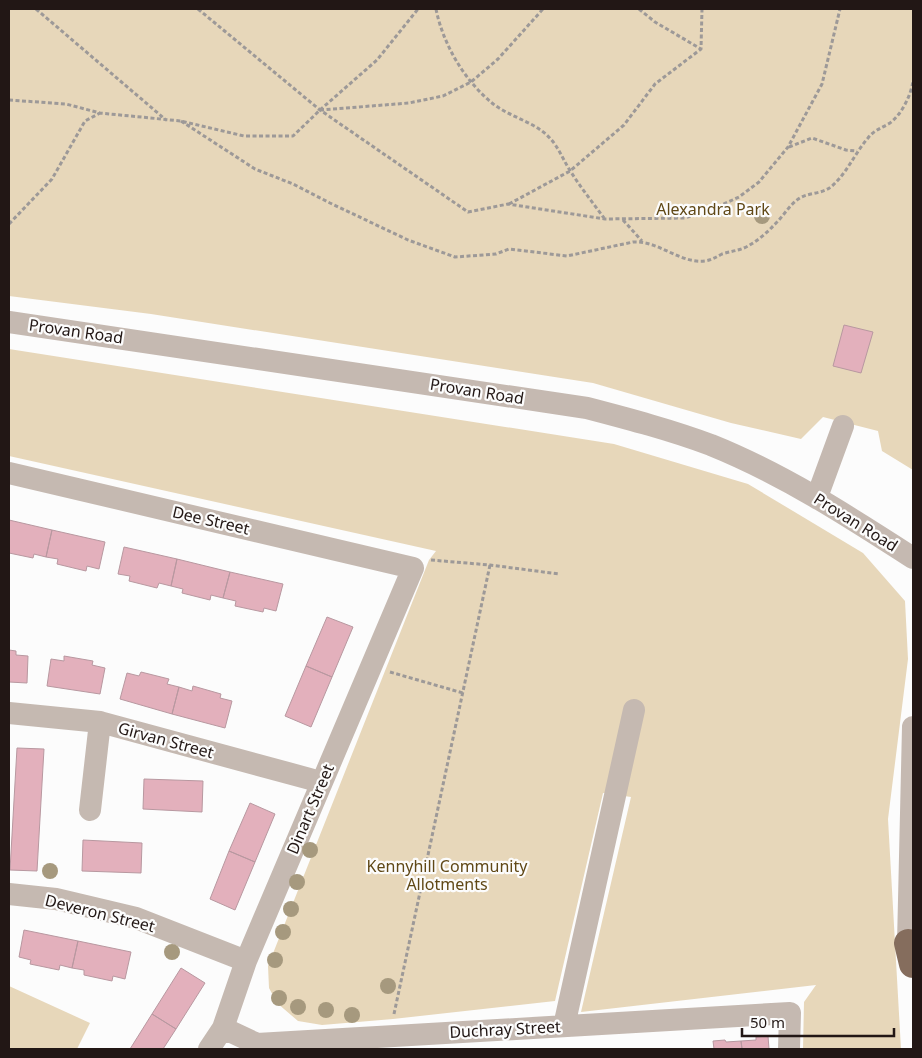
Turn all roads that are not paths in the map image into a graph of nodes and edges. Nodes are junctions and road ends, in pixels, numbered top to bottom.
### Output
1 (9, 322) edge
2 (842, 426) dead end
3 (9, 473) edge
4 (817, 497) junction
5 (913, 558) edge
6 (412, 568) joint
7 (634, 710) dead end
8 (9, 713) edge
9 (100, 722) junction
10 (913, 727) edge
11 (321, 782) junction
12 (90, 810) dead end
13 (912, 812) edge
14 (9, 894) edge
15 (911, 951) edge
16 (246, 961) junction
17 (564, 1026) junction
18 (223, 1028) junction
19 (209, 1049) edge
20 (789, 1049) edge

1 - 4 street, Provan Road
2 - 4 street
3 - 6 street, Dee Street
4 - 5 street, Provan Road
6 - 11 street, Dinart Street
7 - 17 street
8 - 9 street, Girvan Street
9 - 11 street, Girvan Street
9 - 12 street
10 - 13 street
11 - 16 street, Dinart Street
13 - 15 street
14 - 16 street, Deveron Street
16 - 18 street, Dinart Street
17 - 18 street, Duchray Street
17 - 20 street, Duchray Street
18 - 19 street, Dinart Street

